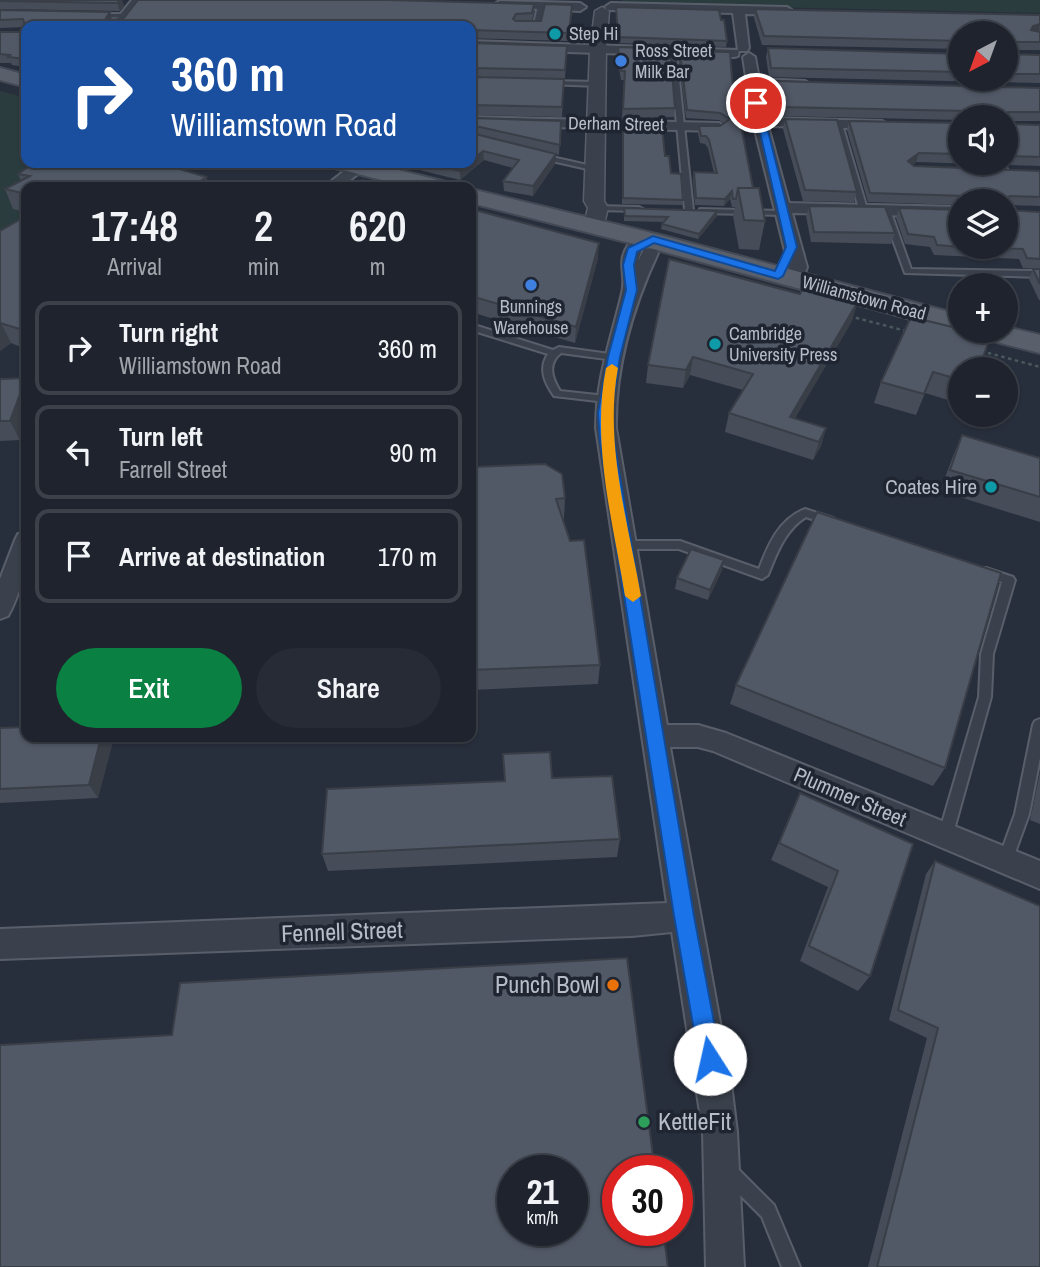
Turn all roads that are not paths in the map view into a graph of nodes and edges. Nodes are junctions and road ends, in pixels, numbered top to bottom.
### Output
1 (138, 0) edge
2 (486, 5) edge
3 (595, 5) edge
4 (541, 6) junction
5 (739, 9) junction
6 (794, 11) edge
7 (83, 15) edge
8 (121, 21) edge
9 (518, 26) edge
10 (476, 44) edge
11 (593, 48) junction
12 (673, 51) junction
13 (742, 52) junction
14 (0, 74) edge
15 (21, 80) edge
16 (535, 83) edge
17 (753, 83) junction
18 (592, 84) junction
19 (821, 85) edge
20 (476, 121) edge
21 (760, 122) junction
22 (590, 123) junction
23 (838, 124) junction
24 (892, 125) edge
25 (681, 126) junction
26 (719, 127) edge
27 (532, 153) edge
28 (589, 167) junction
29 (348, 168) edge
30 (363, 168) edge
31 (336, 182) edge
32 (417, 182) edge
33 (476, 197) edge
34 (653, 209) edge
35 (863, 209) junction
36 (677, 210) edge
37 (690, 210) junction
38 (782, 210) junction
39 (886, 210) junction
40 (948, 212) edge
41 (586, 221) junction
42 (648, 245) junction
43 (1040, 274) edge
44 (780, 276) junction
45 (948, 321) edge
46 (476, 329) edge
47 (1017, 343) edge
48 (1040, 345) edge
49 (553, 353) junction
50 (614, 357) junction
51 (606, 399) junction
52 (844, 526) edge
53 (624, 545) junction
54 (21, 553) edge
55 (972, 568) edge
56 (0, 610) edge
57 (1040, 725) edge
58 (656, 736) junction
59 (945, 837) junction
60 (1005, 861) junction
61 (1040, 875) edge
62 (684, 916) junction
63 (0, 944) edge
64 (722, 1166) junction
65 (725, 1267) edge
66 (792, 1267) edge

1 - 8 street
2 - 4 street
3 - 4 street
3 - 5 street
3 - 11 street
4 - 9 lane
5 - 6 street
5 - 13 street
7 - 8 lane
10 - 11 street
11 - 12 street
11 - 18 street
12 - 13 street
12 - 25 lane
13 - 17 street
14 - 15 main road
16 - 18 lane
17 - 19 street
17 - 21 street
18 - 22 street
20 - 22 street, Derham Street
21 - 23 street
21 - 38 street
22 - 25 street, Derham Street
22 - 28 street
23 - 24 street
23 - 35 lane
25 - 26 street, Derham Street
25 - 37 lane
27 - 28 lane
28 - 41 street
29 - 31 street
30 - 32 main road
33 - 41 main road, Williamstown Road
34 - 41 lane
35 - 38 street
35 - 39 street
36 - 37 lane
37 - 38 lane
38 - 44 street
39 - 40 street
39 - 43 lane
41 - 42 main road, Williamstown Road
42 - 44 main road, Williamstown Road
42 - 50 street
44 - 45 main road, Williamstown Road
46 - 49 lane
47 - 48 main road
49 - 50 lane
49 - 51 lane
50 - 51 street
51 - 53 street
52 - 53 lane
53 - 58 street
54 - 56 street
55 - 59 lane
57 - 60 lane
58 - 59 street, Plummer Street
58 - 62 street
59 - 60 street, Plummer Street
60 - 61 street, Plummer Street
62 - 63 street, Fennell Street
62 - 64 street
64 - 65 street
64 - 66 lane

